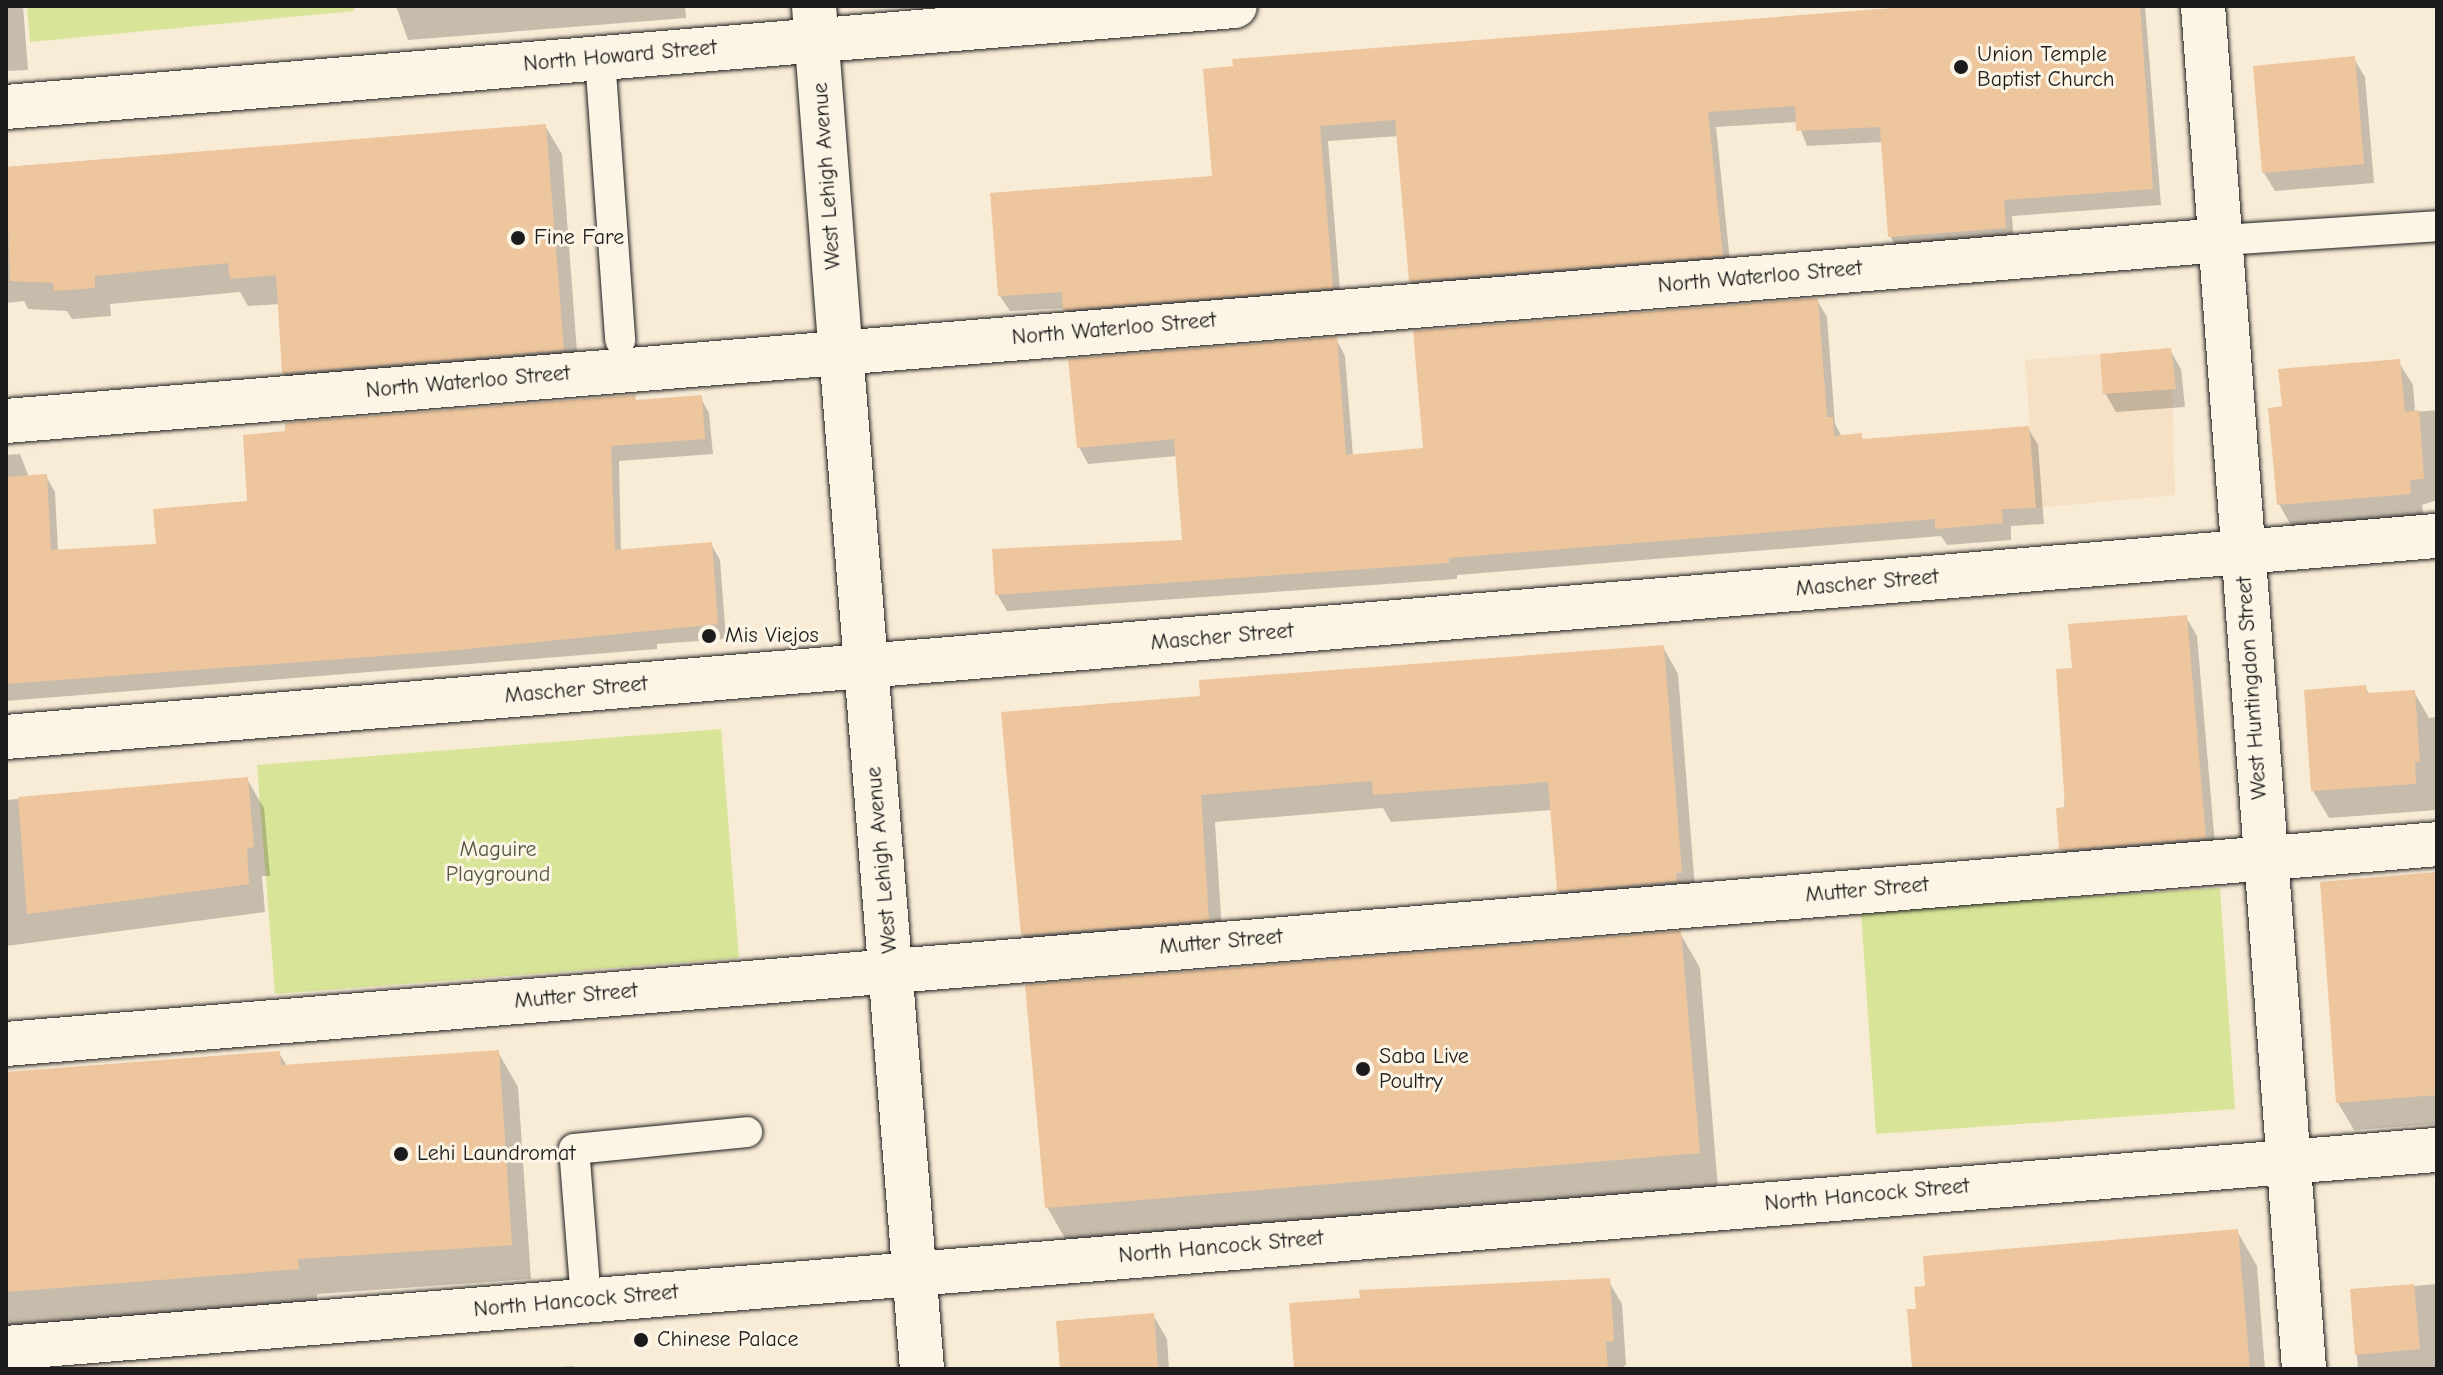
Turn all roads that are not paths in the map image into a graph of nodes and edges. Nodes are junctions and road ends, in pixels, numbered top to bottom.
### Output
1 (1235, 6) edge
2 (2203, 6) edge
3 (816, 23) edge
4 (600, 58) junction
5 (6, 107) edge
6 (2437, 226) edge
7 (2222, 240) junction
8 (620, 340) dead end
9 (840, 348) junction
10 (6, 421) edge
11 (2437, 536) edge
12 (2243, 552) junction
13 (865, 666) junction
14 (6, 737) edge
15 (2437, 844) edge
16 (2264, 858) junction
17 (891, 969) junction
18 (6, 1044) edge
19 (747, 1132) dead end
20 (2437, 1150) edge
21 (2289, 1161) junction
22 (915, 1272) junction
23 (586, 1300) junction
24 (6, 1348) edge
25 (922, 1369) edge
26 (2304, 1369) edge

1 - 3 street, North Howard Street
2 - 7 street, West Huntingdon Street
3 - 4 street, North Howard Street
3 - 9 street, West Lehigh Avenue
4 - 5 street, North Howard Street
4 - 8 lane
6 - 7 lane
7 - 9 street, North Waterloo Street
7 - 12 street, West Huntingdon Street
9 - 10 street, North Waterloo Street
9 - 13 street, West Lehigh Avenue
11 - 12 street, Mascher Street
12 - 13 street, Mascher Street
12 - 16 street, West Huntingdon Street
13 - 14 street, Mascher Street
13 - 17 street, West Lehigh Avenue
15 - 16 street, Mutter Street
16 - 17 street, Mutter Street
16 - 21 street, West Huntingdon Street
17 - 18 street, Mutter Street
17 - 22 street, West Lehigh Avenue
19 - 23 lane
20 - 21 street, North Hancock Street
21 - 22 street, North Hancock Street
21 - 26 street, West Huntingdon Street
22 - 23 street, North Hancock Street
22 - 25 street, West Lehigh Avenue
23 - 24 street, North Hancock Street

